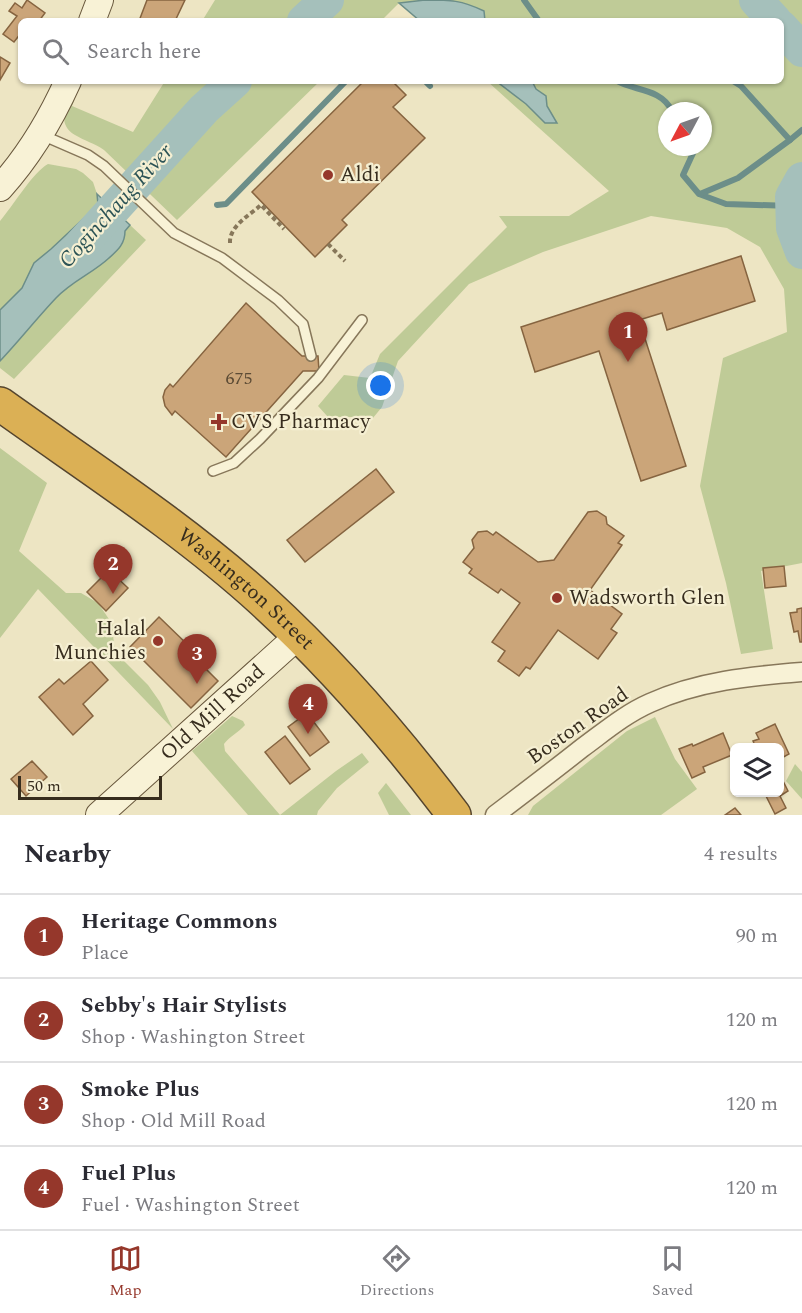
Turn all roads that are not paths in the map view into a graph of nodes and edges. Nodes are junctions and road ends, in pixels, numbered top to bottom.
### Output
1 (100, 0) edge
2 (93, 18) edge
3 (67, 84) edge
4 (42, 135) junction
5 (0, 188) edge
6 (362, 320) dead end
7 (311, 356) dead end
8 (312, 371) dead end
9 (306, 391) junction
10 (0, 404) edge
11 (213, 471) dead end
12 (300, 635) junction
13 (802, 672) edge
14 (99, 815) edge
15 (454, 815) edge
16 (495, 815) edge

1 - 2 street
3 - 4 street
4 - 5 street
4 - 7 lane
6 - 9 lane
8 - 9 lane
9 - 11 lane
10 - 12 highway, Washington Street
12 - 14 street, Old Mill Road
12 - 15 highway, Washington Street
13 - 16 street, Boston Road

